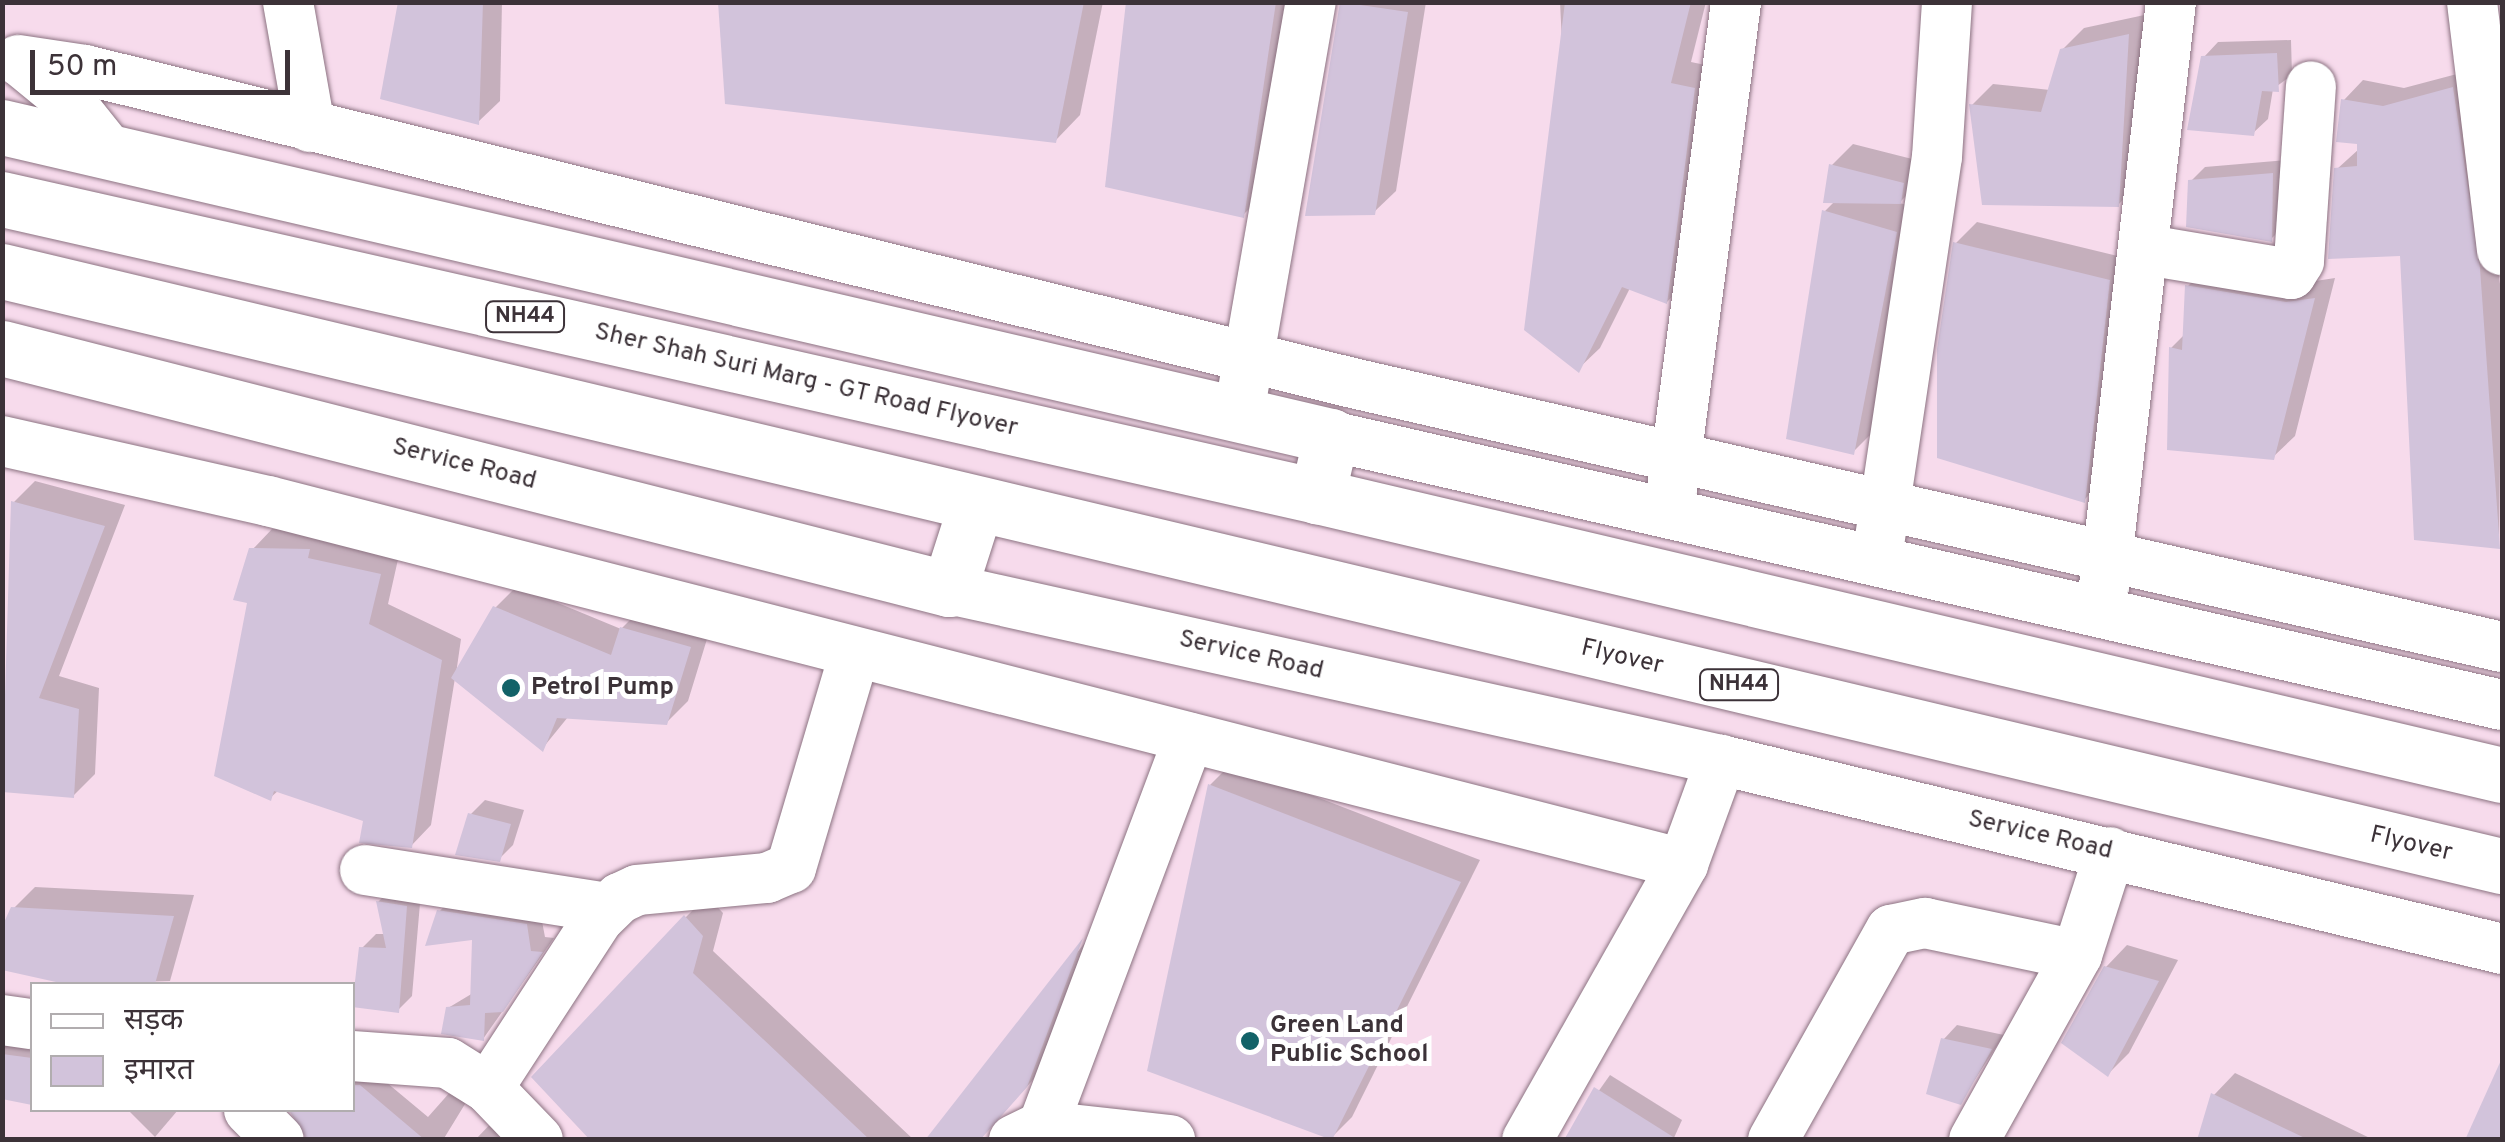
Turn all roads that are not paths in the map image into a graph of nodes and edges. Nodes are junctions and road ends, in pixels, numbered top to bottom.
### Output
1 (288, 2) edge
2 (1311, 2) edge
3 (1736, 2) edge
4 (1948, 2) edge
5 (2172, 2) edge
6 (2472, 2) edge
7 (10, 56) edge
8 (2311, 86) dead end
9 (2, 127) edge
10 (310, 127) junction
11 (109, 151) junction
12 (2, 200) edge
13 (2146, 250) junction
14 (2502, 250) edge
15 (2, 271) edge
16 (2, 348) edge
17 (1247, 356) junction
18 (1240, 415) junction
19 (1331, 436) junction
20 (2, 441) edge
21 (1677, 459) junction
22 (1318, 496) junction
23 (976, 505) junction
24 (1886, 506) junction
25 (1669, 509) junction
26 (2109, 555) junction
27 (1877, 558) junction
28 (949, 588) junction
29 (2100, 610) junction
30 (2502, 647) edge
31 (856, 652) junction
32 (2502, 705) edge
33 (1189, 737) junction
34 (1721, 760) junction
35 (2502, 776) edge
36 (2110, 852) junction
37 (1683, 864) junction
38 (2502, 866) edge
39 (365, 870) dead end
40 (608, 908) junction
41 (2502, 948) edge
42 (2077, 956) junction
43 (2, 1020) edge
44 (30, 1024) edge
45 (355, 1056) edge
46 (488, 1088) junction
47 (251, 1112) edge
48 (1029, 1133) edge
49 (279, 1140) edge
50 (538, 1140) edge
51 (1170, 1140) edge
52 (1527, 1140) edge
53 (1773, 1140) edge
54 (1974, 1140) edge

1 - 10 street
2 - 17 street
3 - 21 street
4 - 24 street
5 - 13 street
6 - 14 street
7 - 10 street
7 - 11 street
8 - 13 street
9 - 11 main road
10 - 17 street
11 - 18 main road
12 - 22 main road, Sher Shah Suri Marg - GT Road Flyover / NH44
13 - 26 street
15 - 23 main road, NH44
16 - 28 main road, Service Road
17 - 18 street
17 - 21 street
18 - 19 main road
19 - 22 main road
19 - 25 street
20 - 31 street
21 - 24 street
21 - 25 street
22 - 35 main road, NH44
23 - 28 main road
23 - 38 main road, Flyover / NH44
24 - 26 street
24 - 27 street
25 - 27 street
26 - 29 street
26 - 30 street
27 - 29 street
28 - 34 street, Service Road
29 - 32 street
31 - 33 street
31 - 40 street
33 - 37 street
33 - 48 street
34 - 36 street, Service Road
34 - 37 street
36 - 41 street, Service Road
36 - 42 street
37 - 52 street
39 - 40 street
40 - 46 street
42 - 53 street
42 - 54 street
43 - 44 street
45 - 46 street
46 - 50 street
47 - 49 street
48 - 51 street

